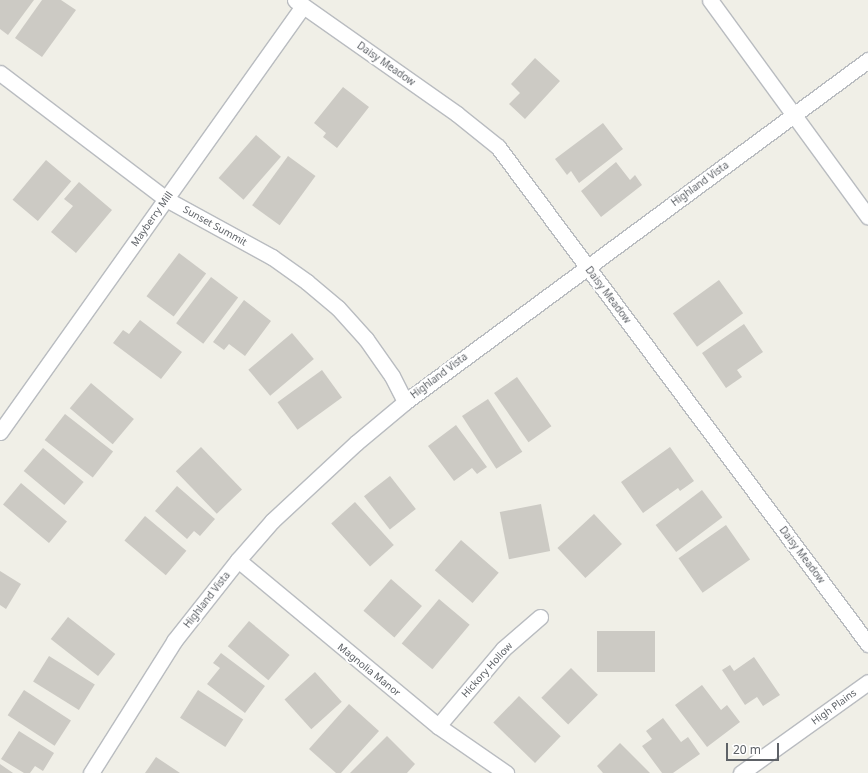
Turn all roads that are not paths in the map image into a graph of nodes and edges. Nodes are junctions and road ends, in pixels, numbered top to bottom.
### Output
1 (710, 0) edge
2 (299, 3) edge
3 (868, 60) edge
4 (0, 73) edge
5 (794, 116) junction
6 (166, 199) junction
7 (868, 217) edge
8 (587, 266) junction
9 (405, 402) junction
10 (0, 432) edge
11 (238, 560) junction
12 (540, 617) dead end
13 (868, 644) edge
14 (868, 682) edge
15 (438, 726) junction
16 (91, 773) edge
17 (506, 773) edge
18 (741, 773) edge

1 - 5 street
2 - 6 street, Mayberry Mill
2 - 8 street, Daisy Meadow
3 - 5 street, Highland Vista
4 - 6 street, Sunset Summit
5 - 7 street
5 - 8 street, Highland Vista
6 - 9 street, Sunset Summit
6 - 10 street, Mayberry Mill
8 - 9 street, Highland Vista
8 - 13 street, Daisy Meadow
9 - 11 street, Highland Vista
11 - 15 street, Magnolia Manor
11 - 16 street, Highland Vista
12 - 15 street, Hickory Hollow
14 - 18 street, High Plains
15 - 17 street, Magnolia Manor

